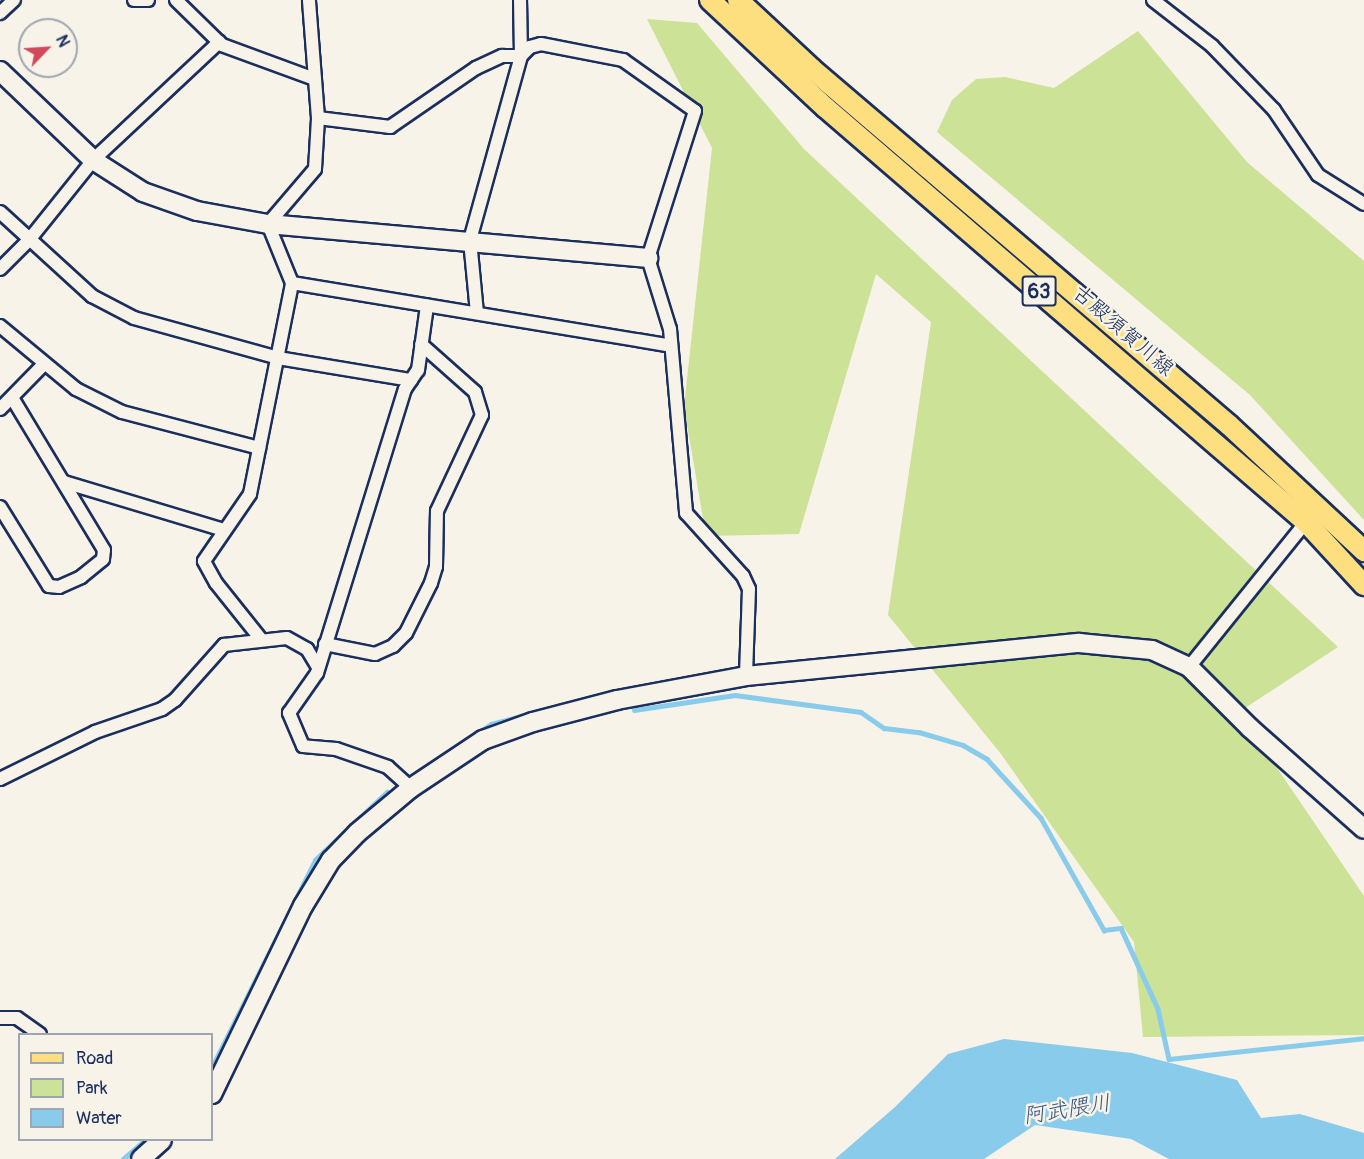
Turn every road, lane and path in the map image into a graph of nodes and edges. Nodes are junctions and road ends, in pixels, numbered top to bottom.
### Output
1 (14, 0) edge
2 (134, 0) edge
3 (148, 0) edge
4 (176, 0) edge
5 (309, 0) edge
6 (520, 0) edge
7 (710, 0) edge
8 (738, 0) edge
9 (1153, 0) edge
10 (0, 14) edge
11 (219, 42) junction
12 (521, 56) junction
13 (0, 71) edge
14 (315, 79) junction
15 (318, 118) junction
16 (93, 160) junction
17 (1364, 204) edge
18 (0, 212) edge
19 (268, 224) junction
20 (29, 240) junction
21 (470, 240) junction
22 (648, 258) junction
23 (0, 268) edge
24 (292, 283) junction
25 (427, 306) junction
26 (477, 313) junction
27 (0, 326) edge
28 (422, 344) junction
29 (671, 346) junction
30 (278, 358) junction
31 (44, 364) junction
32 (411, 380) junction
33 (13, 399) junction
34 (0, 410) edge
35 (259, 448) junction
36 (64, 482) junction
37 (0, 507) edge
38 (1306, 522) junction
39 (224, 530) junction
40 (1364, 551) edge
41 (1364, 585) edge
42 (260, 638) junction
43 (325, 644) junction
44 (318, 667) junction
45 (1189, 667) junction
46 (746, 676) junction
47 (0, 779) edge
48 (411, 788) junction
49 (1364, 829) edge
50 (0, 1018) edge
51 (37, 1033) edge
52 (213, 1092) edge
53 (161, 1141) edge
54 (141, 1159) edge

1 - 10 street
2 - 3 street
4 - 11 street
5 - 14 street
6 - 12 street
7 - 38 main road, 古殿須賀川線 / 63
8 - 40 main road, 古殿須賀川線 / 63
9 - 17 street
11 - 14 street
11 - 16 street
12 - 15 street
12 - 21 street
12 - 22 street
13 - 16 street
14 - 15 street
15 - 19 street
16 - 19 street
16 - 20 street
18 - 20 street
19 - 21 street
19 - 24 street
20 - 23 street
20 - 30 street
21 - 22 street
21 - 26 street
22 - 29 street
24 - 25 street
24 - 30 street
25 - 26 street
25 - 28 street
26 - 29 street
27 - 31 street
28 - 32 street
28 - 43 street
29 - 46 street
30 - 32 street
30 - 35 street
31 - 33 street
31 - 35 street
32 - 43 street
33 - 34 street
33 - 36 street
35 - 39 street
36 - 37 street
36 - 39 street
38 - 41 main road, 古殿須賀川線 / 63
38 - 45 street
39 - 42 street
42 - 44 street
42 - 47 street
43 - 44 street
44 - 48 street
45 - 46 street
45 - 49 street
46 - 48 street
48 - 52 street
50 - 51 street
53 - 54 street

